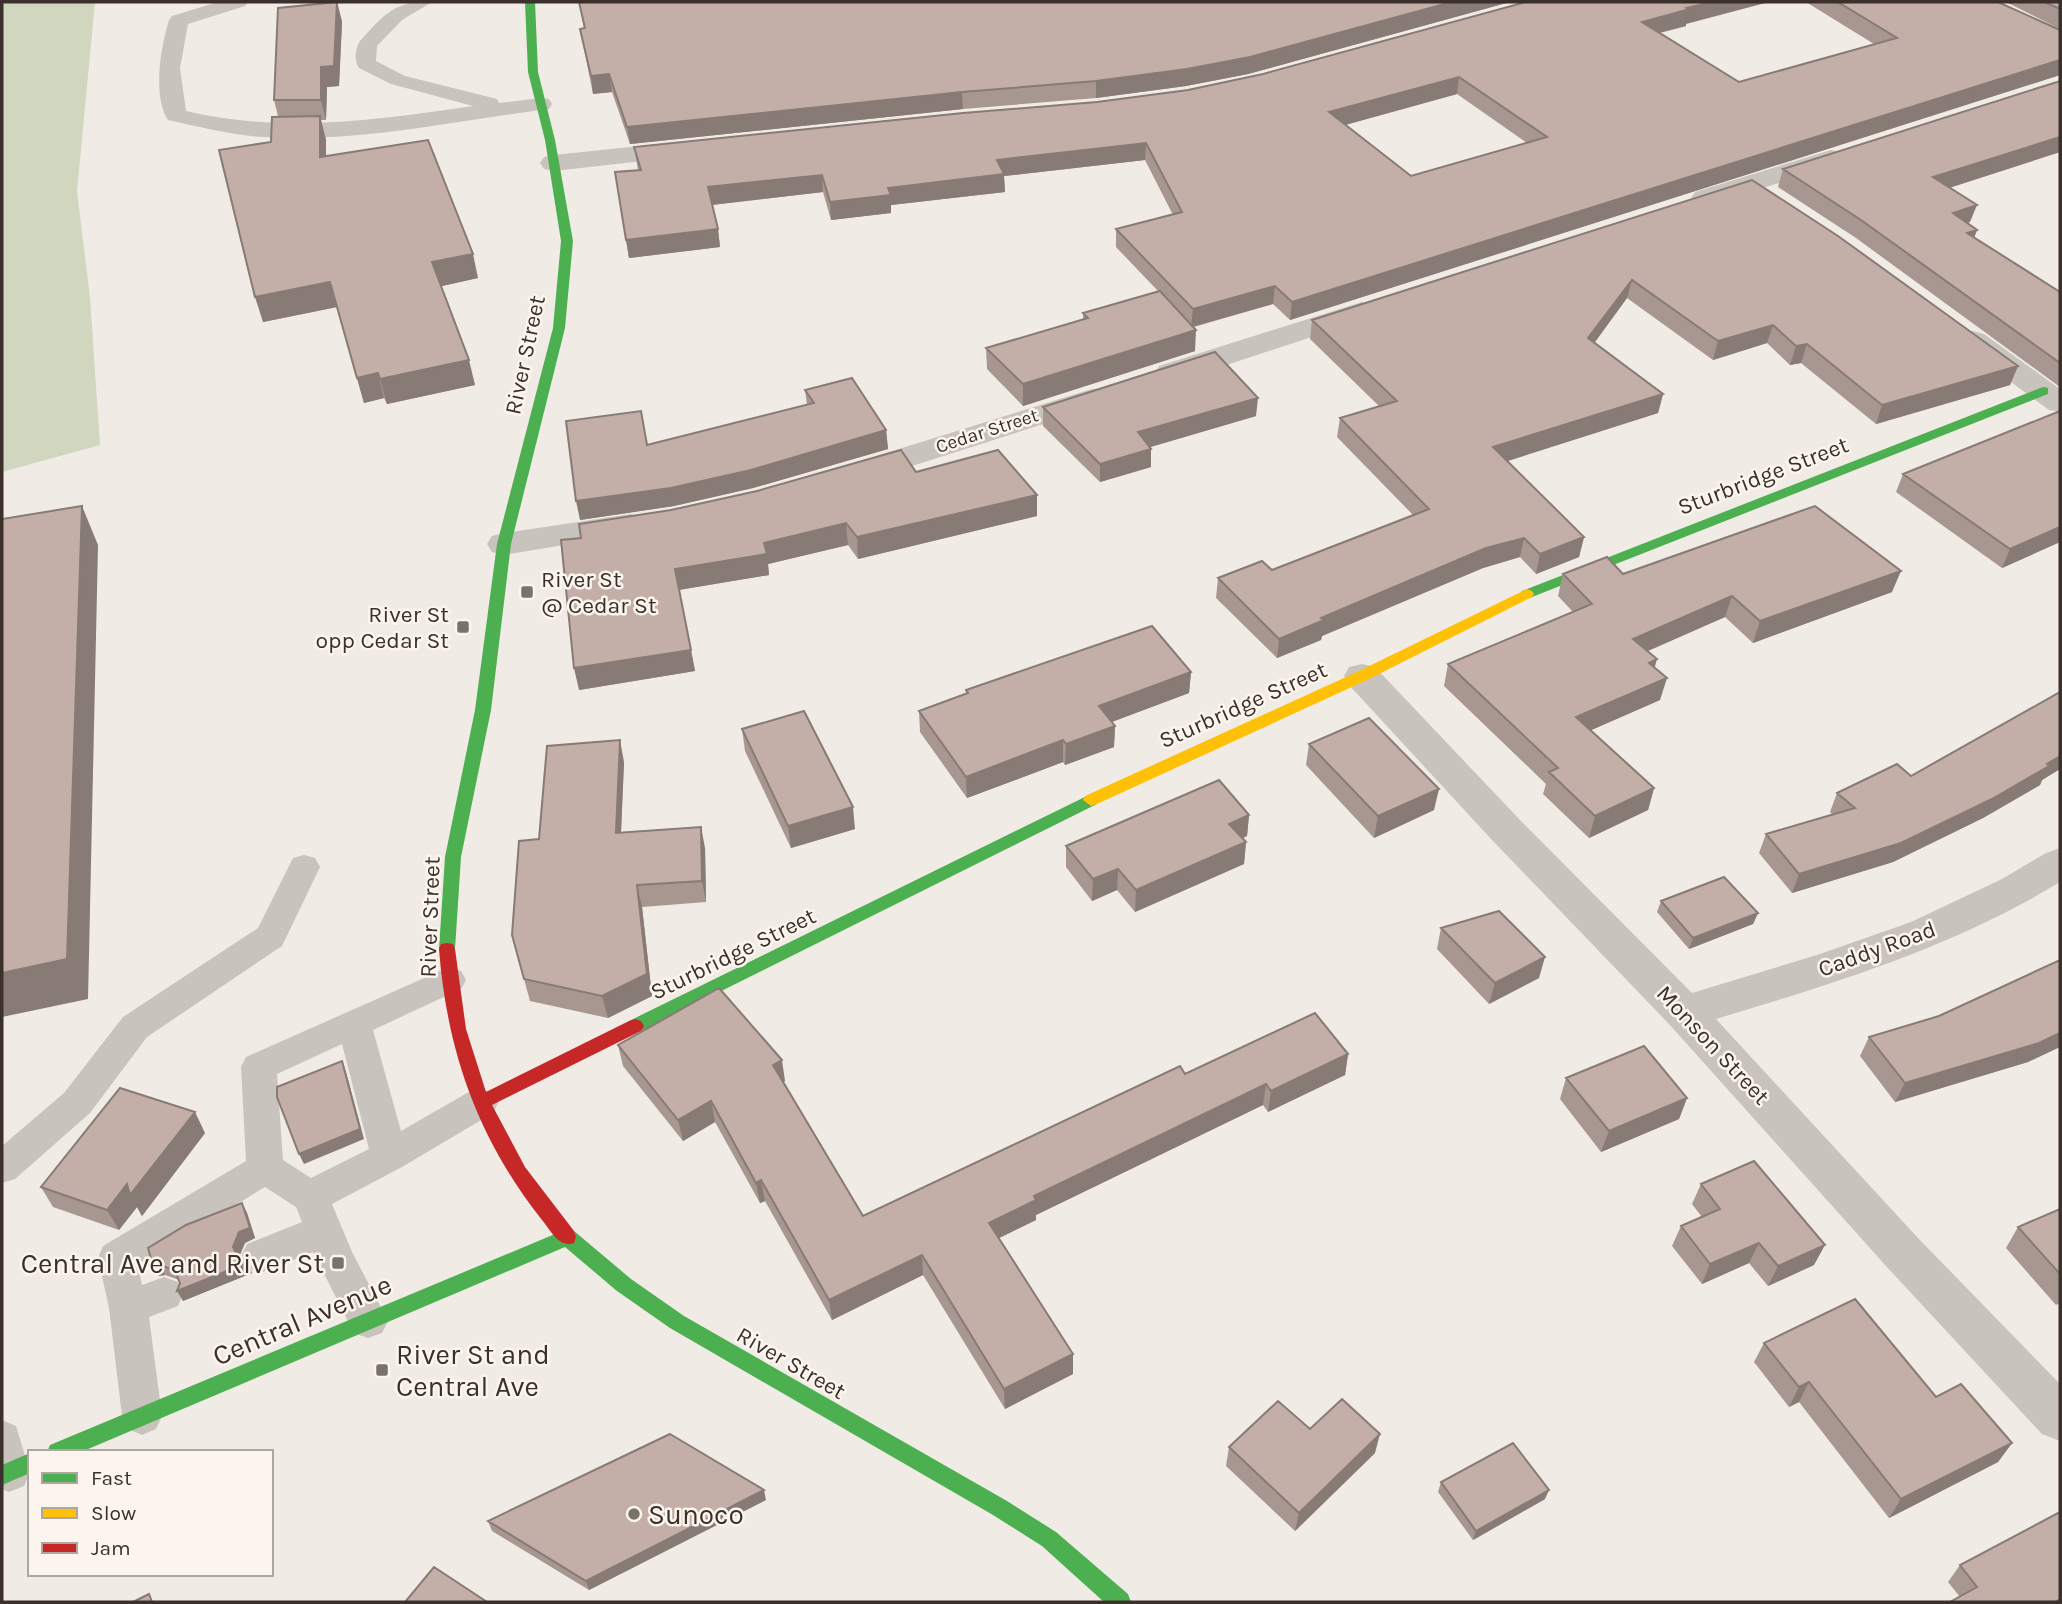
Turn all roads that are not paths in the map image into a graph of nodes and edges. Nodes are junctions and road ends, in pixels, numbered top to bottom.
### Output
1 (238, 2) edge
2 (422, 2) edge
3 (530, 2) edge
4 (541, 104) junction
5 (504, 108) junction
6 (717, 146) edge
7 (1855, 151) edge
8 (554, 163) junction
9 (1750, 184) junction
10 (1781, 204) edge
11 (1675, 208) edge
12 (1385, 304) edge
13 (1955, 327) edge
14 (2052, 397) edge
15 (835, 479) edge
16 (661, 521) edge
17 (504, 544) junction
18 (1362, 676) junction
19 (2060, 863) edge
20 (304, 867) dead end
21 (449, 980) junction
22 (1684, 1012) junction
23 (354, 1023) junction
24 (480, 1103) junction
25 (389, 1156) junction
26 (2, 1168) edge
27 (265, 1168) junction
28 (316, 1214) junction
29 (567, 1237) junction
30 (260, 1256) dead end
31 (164, 1294) dead end
32 (128, 1308) junction
33 (368, 1321) junction
34 (142, 1416) junction
35 (2060, 1418) edge
36 (62, 1450) edge
37 (1120, 1602) edge

1 - 5 lane
2 - 5 lane
3 - 4 main road, River Street
4 - 5 lane
4 - 8 main road, River Street
6 - 8 street
7 - 9 street
8 - 17 main road, River Street
9 - 10 street
9 - 11 street
12 - 15 street, Cedar Street
13 - 14 street
14 - 18 main road, Sturbridge Street
16 - 17 street
17 - 21 main road, River Street
18 - 22 street, Monson Street
18 - 24 main road, Sturbridge Street
19 - 22 street, Caddy Road
20 - 26 lane
21 - 23 lane
21 - 24 main road, River Street
22 - 35 street, Monson Street
23 - 25 lane
23 - 27 lane
24 - 25 lane
24 - 29 main road, River Street
25 - 28 lane
27 - 28 lane
27 - 32 lane
28 - 30 lane
28 - 33 lane
29 - 33 main road, Central Avenue
29 - 37 main road, River Street
31 - 32 lane
32 - 34 lane
33 - 34 main road, Central Avenue
34 - 36 main road, Central Avenue

